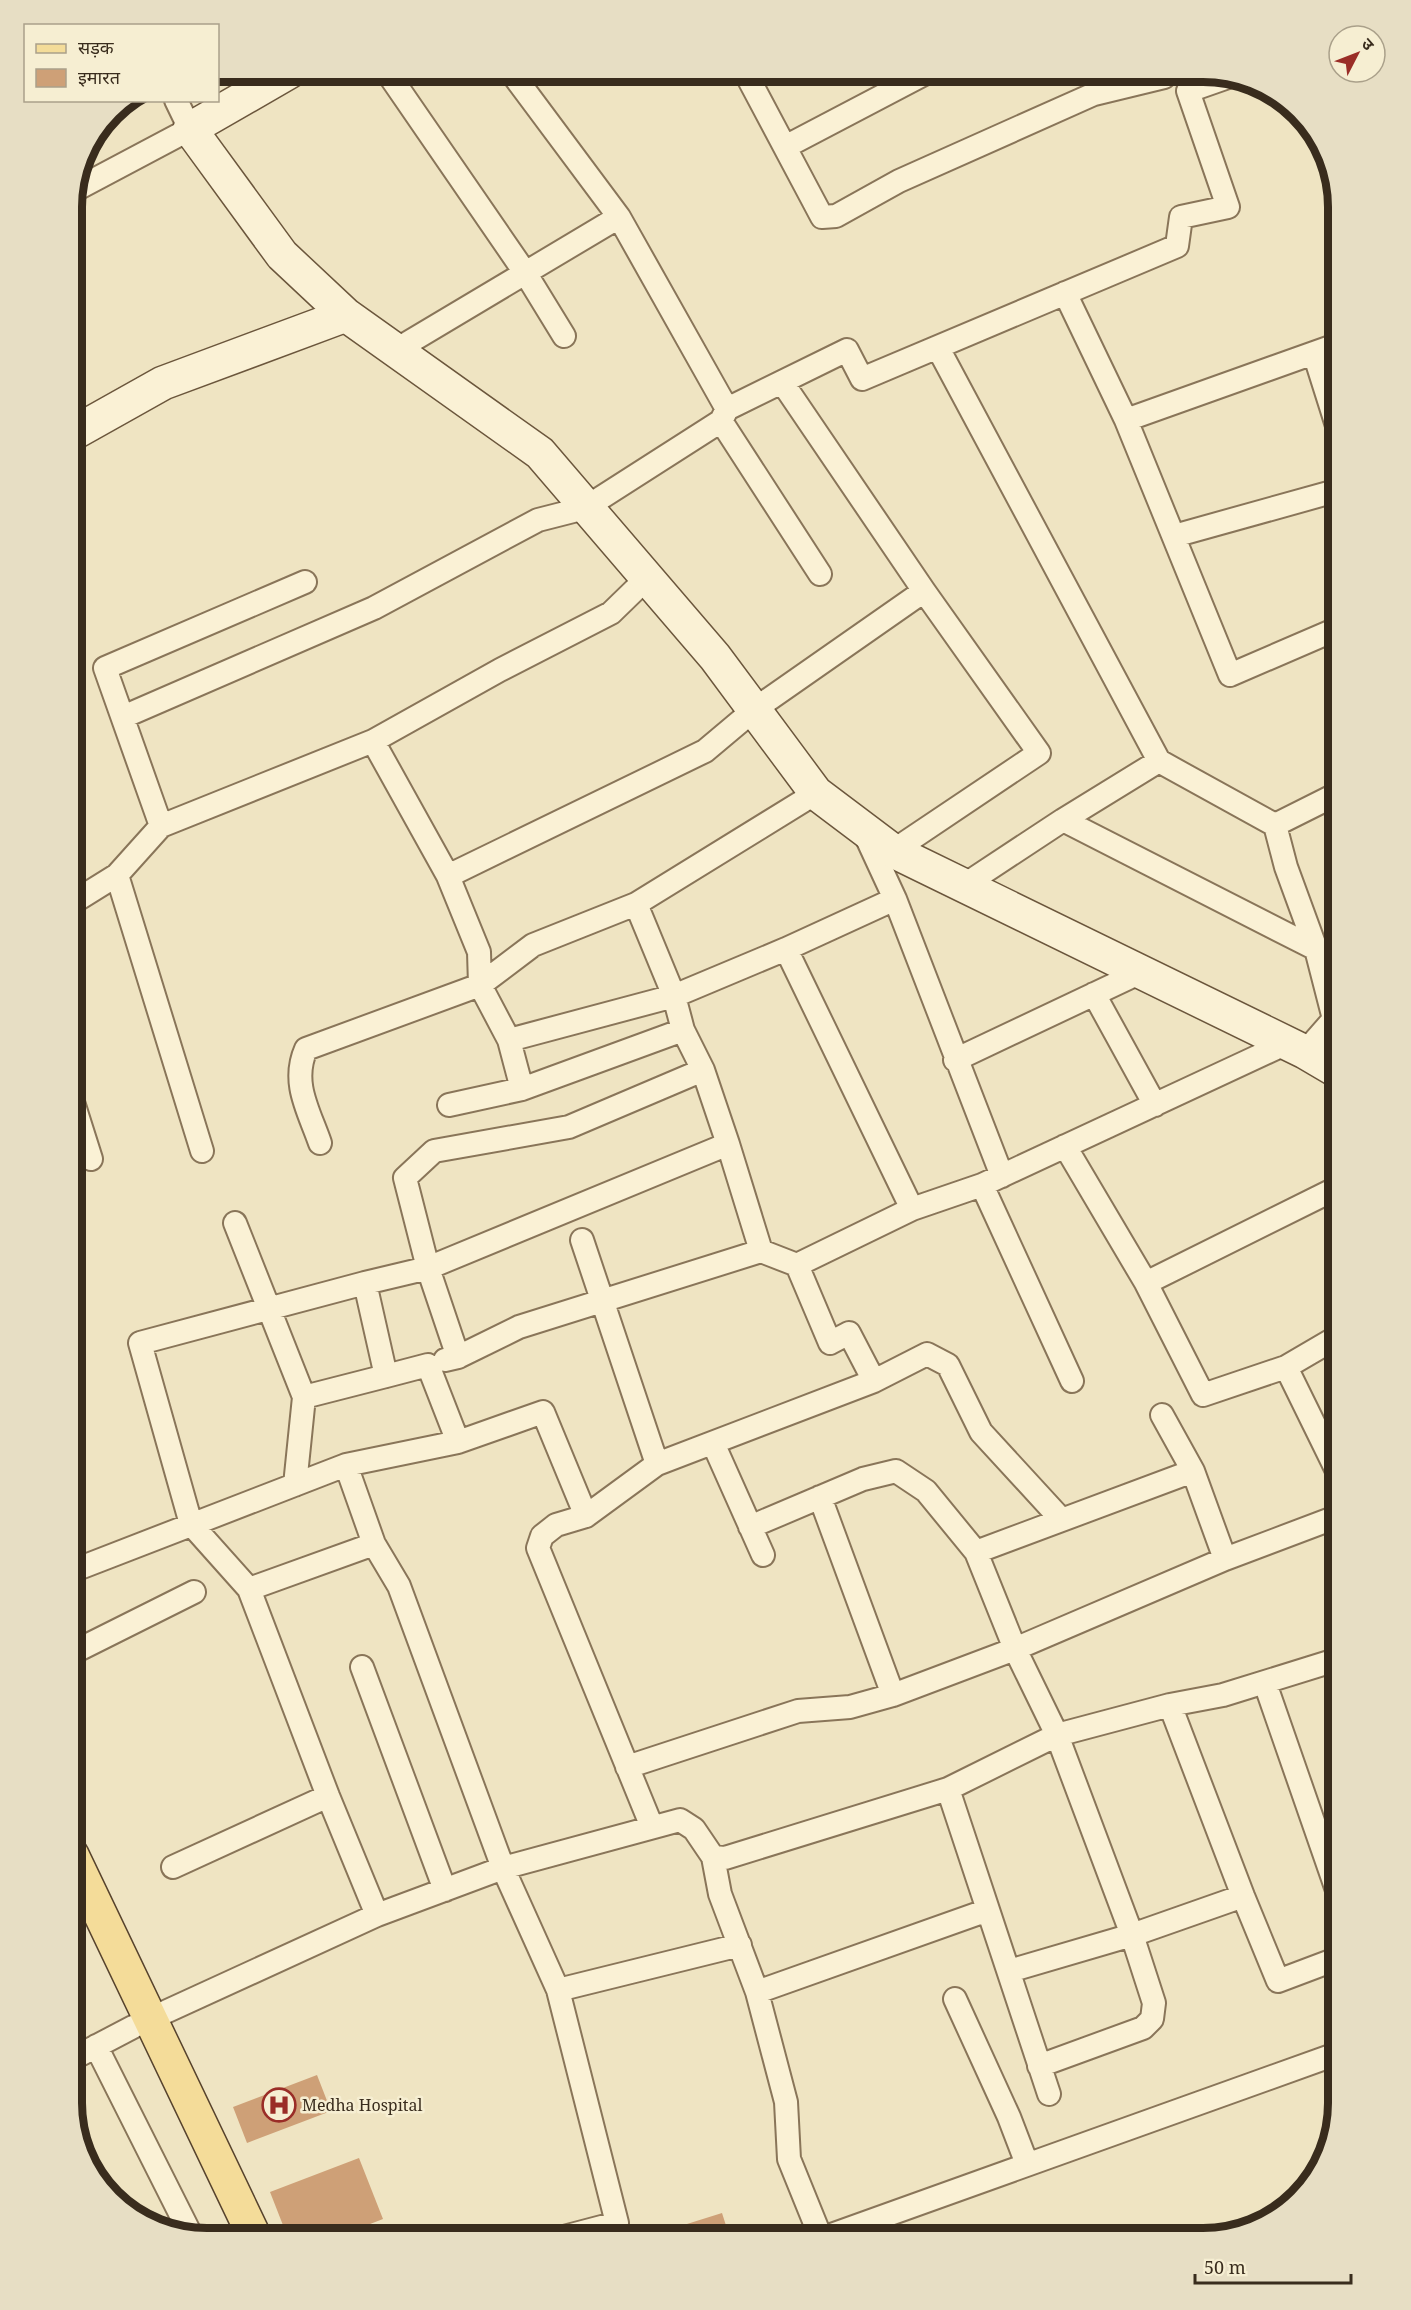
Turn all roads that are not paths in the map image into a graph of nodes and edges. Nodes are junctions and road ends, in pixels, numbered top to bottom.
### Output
1 (271, 82) edge
2 (394, 82) edge
3 (519, 82) edge
4 (751, 83) edge
5 (908, 83) edge
6 (1140, 83) edge
7 (1212, 83) edge
8 (177, 102) edge
9 (190, 129) junction
10 (785, 147) junction
11 (85, 185) edge
12 (619, 218) junction
13 (526, 274) junction
14 (1065, 293) junction
15 (346, 315) junction
16 (564, 336) dead end
17 (938, 348) junction
18 (1328, 348) edge
19 (396, 350) junction
20 (1314, 353) junction
21 (782, 382) junction
22 (1328, 397) edge
23 (724, 415) junction
24 (1126, 420) junction
25 (83, 428) edge
26 (1328, 493) edge
27 (585, 508) junction
28 (1174, 536) junction
29 (820, 574) dead end
30 (647, 578) junction
31 (305, 582) dead end
32 (924, 591) junction
33 (1328, 633) edge
34 (755, 709) junction
35 (123, 717) junction
36 (373, 741) junction
37 (1159, 761) junction
38 (816, 793) junction
39 (1328, 798) edge
40 (1063, 820) junction
41 (1275, 825) junction
42 (161, 826) junction
43 (863, 831) junction
44 (893, 851) junction
45 (117, 875) junction
46 (448, 876) junction
47 (966, 884) junction
48 (83, 896) edge
49 (895, 899) junction
50 (636, 904) junction
51 (533, 945) junction
52 (786, 949) junction
53 (1316, 949) junction
54 (479, 952) junction
55 (1141, 972) junction
56 (480, 985) junction
57 (1094, 994) junction
58 (674, 996) junction
59 (1328, 996) edge
60 (1328, 1023) edge
61 (683, 1030) junction
62 (509, 1040) junction
63 (1296, 1047) junction
64 (956, 1060) junction
65 (1328, 1066) edge
66 (703, 1070) junction
67 (522, 1089) junction
68 (449, 1105) dead end
69 (1155, 1105) junction
70 (83, 1132) edge
71 (320, 1143) dead end
72 (728, 1144) junction
73 (1065, 1146) junction
74 (202, 1151) dead end
75 (91, 1159) dead end
76 (992, 1180) junction
77 (1328, 1192) edge
78 (912, 1209) junction
79 (235, 1223) dead end
80 (582, 1240) dead end
81 (761, 1251) junction
82 (797, 1264) junction
83 (428, 1268) junction
84 (365, 1283) junction
85 (1146, 1283) junction
86 (601, 1301) junction
87 (267, 1311) junction
88 (1328, 1342) edge
89 (458, 1357) junction
90 (428, 1365) junction
91 (1286, 1367) junction
92 (386, 1376) junction
93 (874, 1381) junction
94 (1072, 1381) dead end
95 (303, 1397) junction
96 (1162, 1415) dead end
97 (458, 1442) junction
98 (713, 1443) junction
99 (1328, 1452) edge
100 (657, 1464) junction
101 (346, 1465) junction
102 (1193, 1471) junction
103 (295, 1485) junction
104 (820, 1497) junction
105 (586, 1516) junction
106 (1060, 1518) junction
107 (1328, 1520) edge
108 (191, 1524) junction
109 (750, 1527) junction
110 (374, 1544) junction
111 (976, 1552) junction
112 (763, 1556) dead end
113 (1225, 1559) junction
114 (82, 1567) edge
115 (249, 1589) junction
116 (194, 1592) dead end
117 (82, 1648) edge
118 (1014, 1649) junction
119 (1328, 1663) edge
120 (362, 1667) dead end
121 (1265, 1683) junction
122 (893, 1695) junction
123 (1170, 1705) junction
124 (1057, 1735) junction
125 (627, 1767) junction
126 (948, 1789) junction
127 (328, 1796) junction
128 (652, 1827) junction
129 (713, 1857) junction
130 (1328, 1864) edge
131 (174, 1867) dead end
132 (503, 1869) junction
133 (82, 1880) edge
134 (445, 1890) junction
135 (1243, 1896) junction
136 (988, 1910) junction
137 (377, 1916) junction
138 (82, 1918) edge
139 (1132, 1935) junction
140 (740, 1945) junction
141 (1328, 1962) edge
142 (1009, 1971) junction
143 (558, 1989) junction
144 (757, 1992) junction
145 (955, 1999) dead end
146 (141, 2023) junction
147 (96, 2046) junction
148 (82, 2053) edge
149 (1328, 2057) edge
150 (1039, 2066) junction
151 (1049, 2094) dead end
152 (1027, 2164) junction
153 (186, 2225) edge
154 (230, 2227) edge
155 (249, 2227) edge
156 (600, 2227) edge
157 (818, 2228) edge
158 (851, 2228) edge

1 - 9 street
2 - 13 street
3 - 12 street
4 - 10 street
5 - 10 street
6 - 10 street
7 - 14 street
8 - 9 street
9 - 11 street
9 - 15 street
12 - 13 street
12 - 23 street
13 - 16 street
13 - 19 street
14 - 17 street
14 - 24 street
15 - 19 street
15 - 25 street
17 - 21 street
17 - 37 street
18 - 20 street
19 - 27 street
20 - 22 street
20 - 24 street
21 - 23 street
21 - 32 street
23 - 27 street
23 - 29 street
24 - 28 street
26 - 28 street
27 - 30 street
27 - 35 street
28 - 33 street
30 - 34 street
30 - 36 street
31 - 35 street
32 - 34 street
32 - 44 street
34 - 38 street
34 - 46 street
35 - 42 street
36 - 42 street
36 - 46 street
37 - 40 street
37 - 41 street
38 - 43 street
38 - 50 street
39 - 41 street
40 - 47 street
40 - 53 street
41 - 53 street
42 - 45 street
43 - 44 street
43 - 49 street
44 - 47 street
45 - 48 street
45 - 74 street
46 - 54 street
47 - 55 street
49 - 52 street
49 - 64 street
50 - 51 street
50 - 58 street
51 - 54 street
51 - 56 street
52 - 58 street
52 - 78 street
53 - 59 street
54 - 56 street
55 - 57 street
55 - 63 street
56 - 62 street
56 - 71 street
57 - 64 street
57 - 69 street
58 - 61 street
58 - 62 street
60 - 63 street
61 - 66 street
61 - 67 street
62 - 67 street
63 - 65 street
63 - 69 street
64 - 76 street
66 - 72 street
66 - 83 street
67 - 68 street
69 - 73 street
70 - 75 street
72 - 81 street
72 - 83 street
73 - 76 street
73 - 85 street
76 - 78 street
76 - 94 street
77 - 85 street
78 - 82 street
79 - 87 street
80 - 86 street
81 - 82 street
81 - 86 street
82 - 93 street
83 - 84 street
83 - 89 street
84 - 87 street
84 - 92 street
85 - 91 street
86 - 89 street
86 - 100 street
87 - 95 street
87 - 108 street
88 - 91 street
89 - 90 street
90 - 92 street
90 - 97 street
91 - 99 street
92 - 95 street
93 - 98 street
93 - 106 street
95 - 103 street
96 - 102 street
97 - 101 street
97 - 105 street
98 - 100 street
98 - 109 street
100 - 105 street
101 - 103 street
101 - 110 street
102 - 106 street
102 - 113 street
103 - 108 street
104 - 109 street
104 - 111 street
104 - 122 street
105 - 125 street
106 - 111 street
107 - 113 street
108 - 114 street
108 - 115 street
109 - 112 street
110 - 115 street
110 - 132 street
111 - 118 street
113 - 118 street
115 - 127 street
116 - 117 street
118 - 122 street
118 - 124 street
119 - 121 street
120 - 134 street
121 - 123 street
121 - 130 street
122 - 125 street
123 - 124 street
123 - 135 street
124 - 126 street
124 - 139 street
125 - 128 street
126 - 129 street
126 - 136 street
127 - 131 street
127 - 137 street
128 - 129 street
128 - 132 street
129 - 140 street
132 - 134 street
132 - 143 street
133 - 146 main road
134 - 137 street
135 - 139 street
135 - 141 street
136 - 142 street
136 - 144 street
137 - 146 street
138 - 146 main road
139 - 142 street
139 - 150 street
140 - 143 street
140 - 144 street
142 - 150 street
143 - 156 street
144 - 157 street
145 - 152 street
146 - 147 street
146 - 154 main road
146 - 155 main road
147 - 148 street
147 - 153 street
149 - 152 street
150 - 151 street
152 - 158 street

